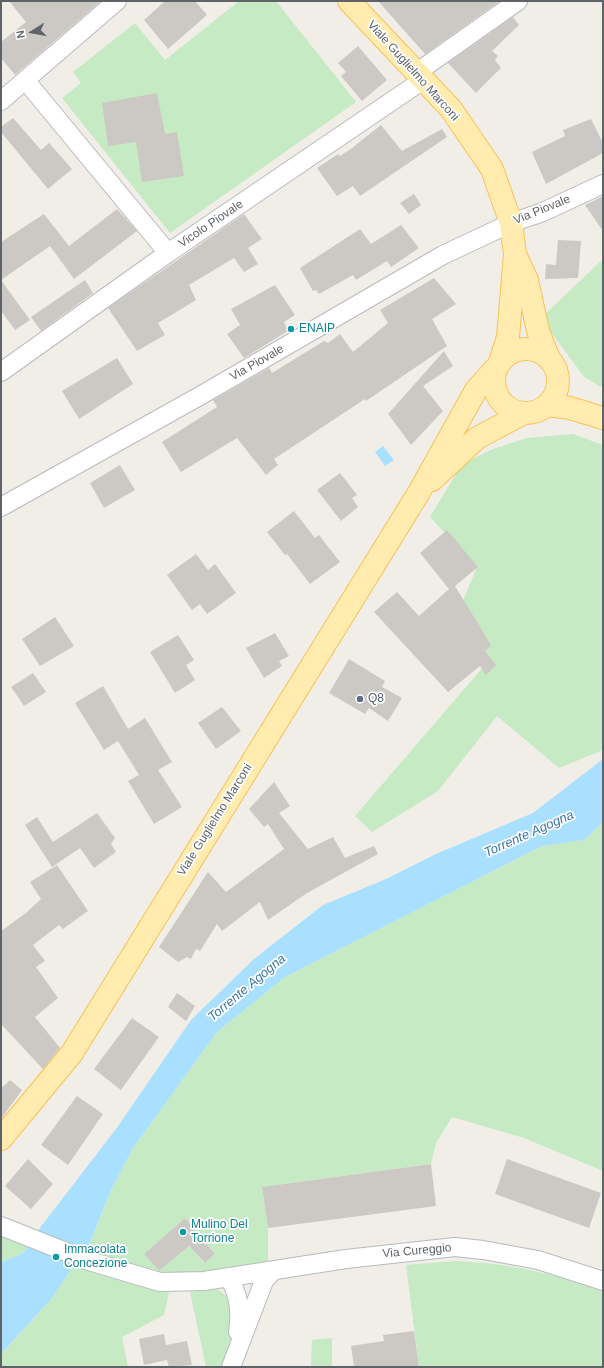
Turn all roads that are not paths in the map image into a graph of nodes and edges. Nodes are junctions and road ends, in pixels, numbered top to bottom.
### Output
1 (117, 1) edge
2 (349, 1) edge
3 (518, 1) edge
4 (419, 76) junction
5 (26, 81) junction
6 (1, 101) edge
7 (603, 184) edge
8 (510, 223) junction
9 (168, 253) junction
10 (515, 254) junction
11 (549, 359) junction
12 (498, 364) junction
13 (1, 372) edge
14 (558, 380) junction
15 (548, 405) junction
16 (603, 412) edge
17 (524, 413) junction
18 (603, 418) edge
19 (418, 494) junction
20 (1, 507) edge
21 (1, 1139) edge
22 (1, 1226) edge
23 (274, 1270) junction
24 (229, 1277) junction
25 (603, 1281) edge
26 (233, 1359) edge

1 - 5 street
2 - 4 main road, Viale Guglielmo Marconi
3 - 4 street, Vicolo Piovale
4 - 8 main road, Viale Guglielmo Marconi
4 - 9 street, Vicolo Piovale
5 - 6 street
5 - 9 street
7 - 8 street, Via Piovale
8 - 10 main road, Viale Guglielmo Marconi
8 - 20 street, Via Piovale
9 - 13 street, Vicolo Piovale
10 - 11 main road, Viale Guglielmo Marconi
10 - 12 main road, Viale Guglielmo Marconi
11 - 12 main road
11 - 14 main road
12 - 17 main road
12 - 19 main road, Viale Guglielmo Marconi
14 - 15 main road
14 - 16 main road
15 - 17 main road
15 - 18 main road
17 - 19 main road, Viale Guglielmo Marconi
19 - 21 main road, Viale Guglielmo Marconi
22 - 24 street, Via Cureggio
23 - 24 street, Via Cureggio
23 - 25 street, Via Cureggio
23 - 26 street
24 - 26 street

